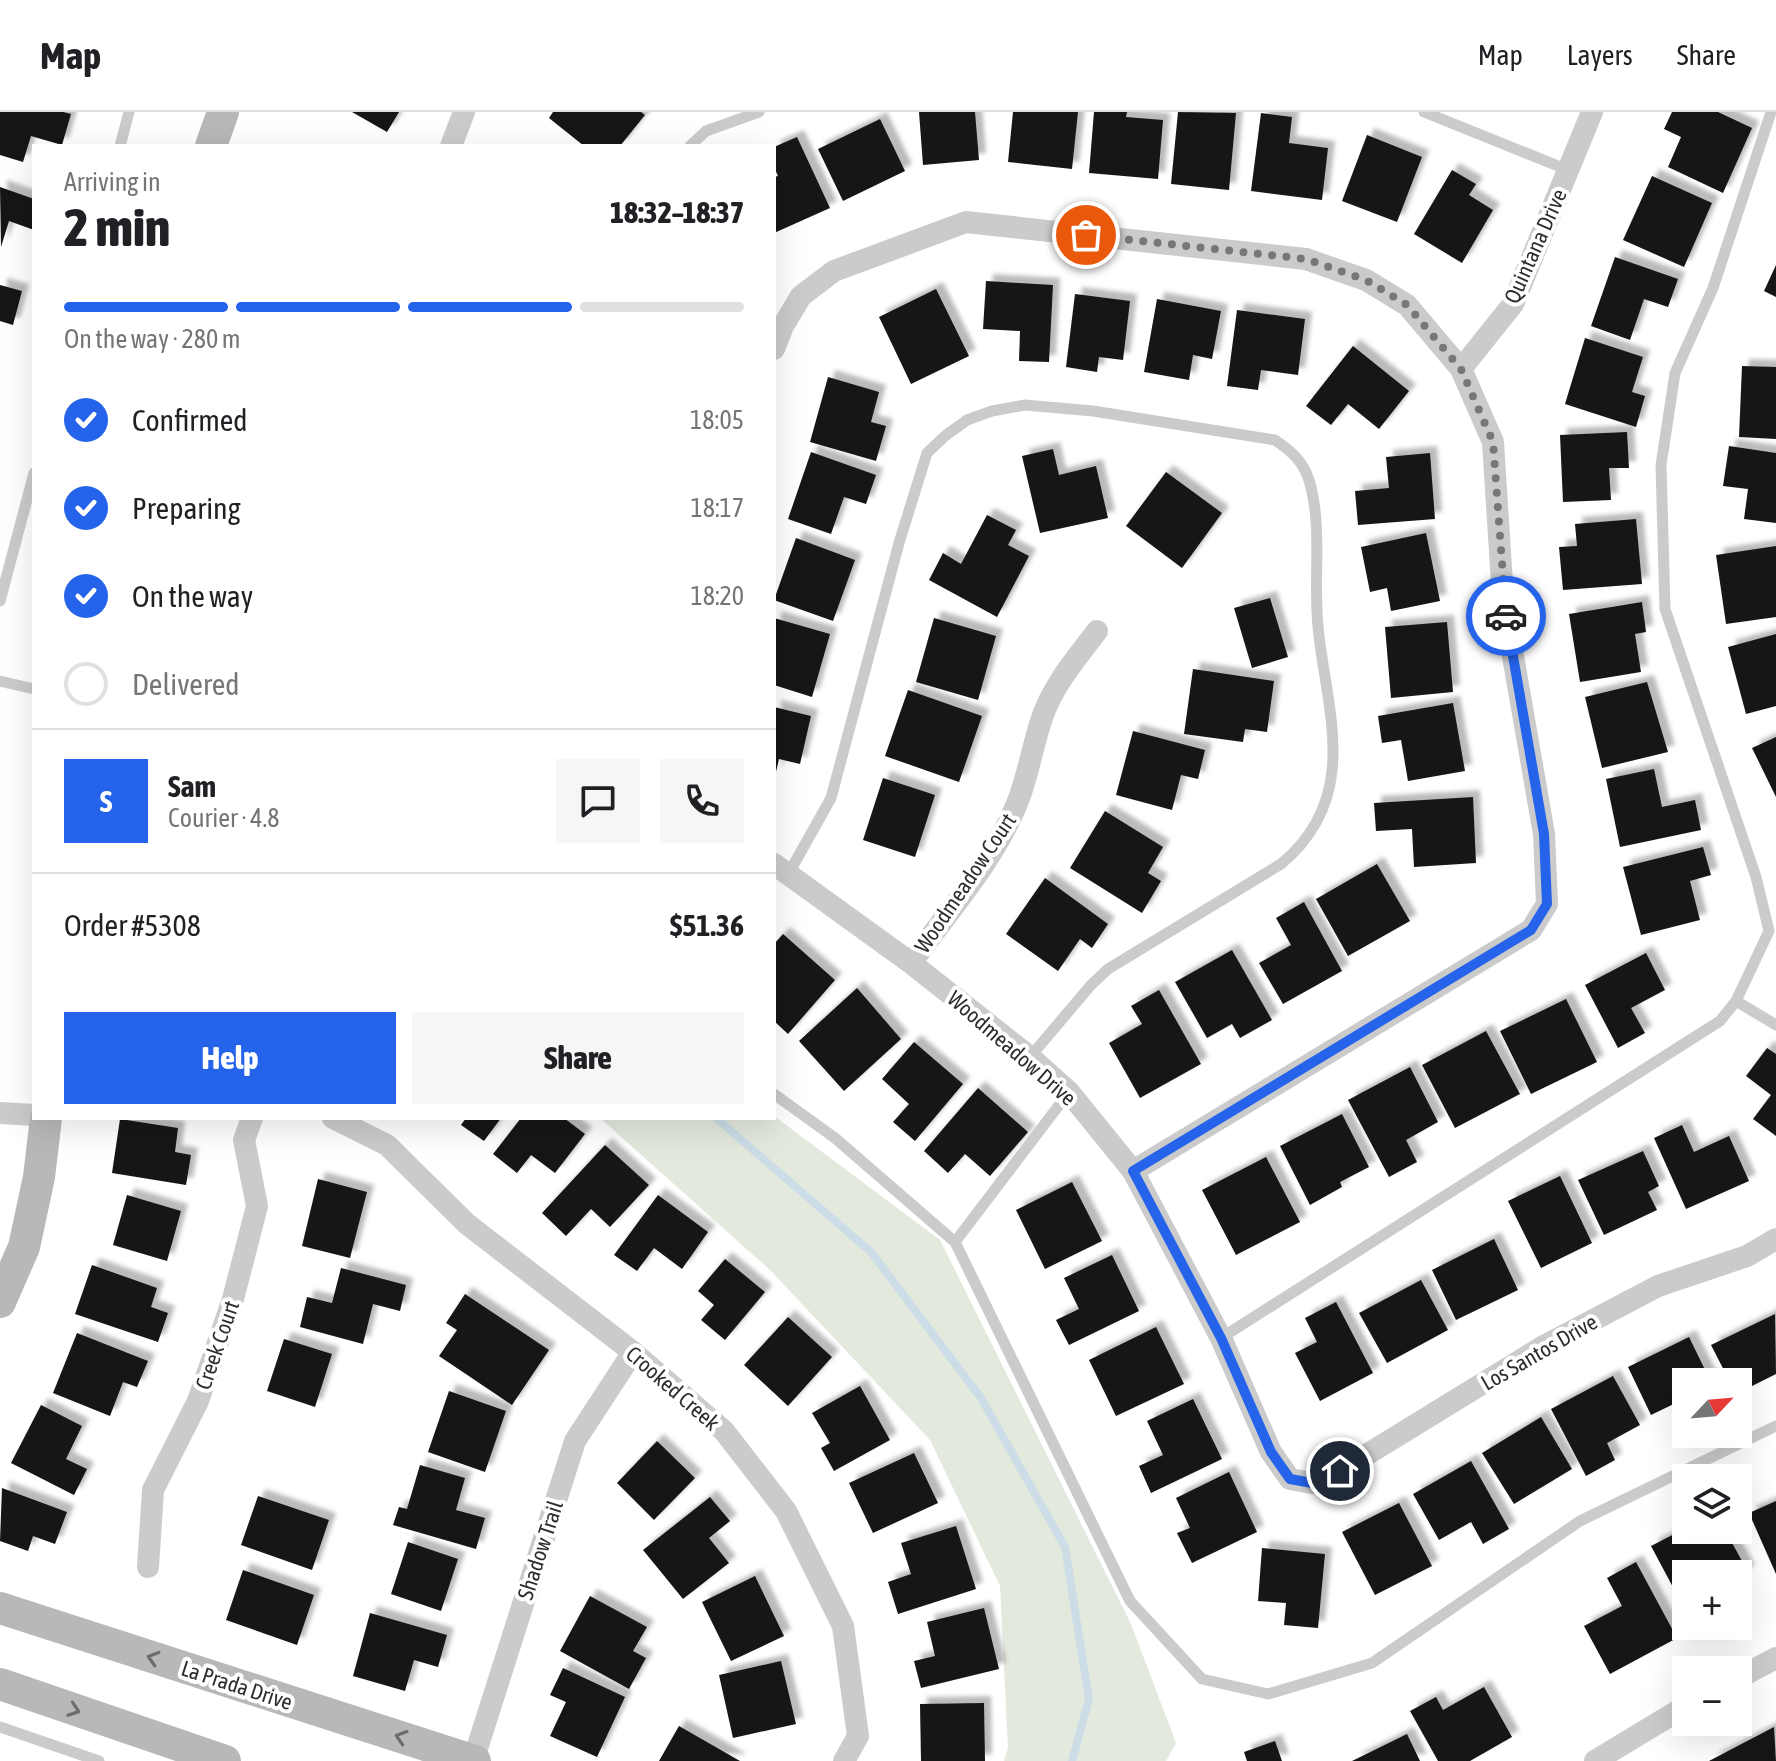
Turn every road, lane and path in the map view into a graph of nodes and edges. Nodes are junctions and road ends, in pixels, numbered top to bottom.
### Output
1 (129, 112) edge
2 (223, 112) edge
3 (464, 112) edge
4 (759, 112) edge
5 (1424, 112) edge
6 (1592, 112) edge
7 (1771, 112) edge
8 (121, 144) edge
9 (212, 144) edge
10 (452, 144) edge
11 (692, 144) edge
12 (1568, 170) junction
13 (776, 344) edge
14 (1461, 369) junction
15 (32, 481) edge
16 (0, 601) edge
17 (1097, 631) dead end
18 (0, 681) edge
19 (32, 689) edge
20 (782, 868) edge
21 (911, 963) junction
22 (1736, 1001) junction
23 (1776, 1025) edge
24 (1030, 1057) junction
25 (1069, 1092) junction
26 (776, 1095) edge
27 (0, 1113) edge
28 (32, 1115) edge
29 (46, 1120) edge
30 (251, 1120) edge
31 (337, 1120) edge
32 (1133, 1171) junction
33 (1776, 1239) edge
34 (955, 1242) junction
35 (0, 1302) edge
36 (1221, 1338) junction
37 (633, 1352) junction
38 (1776, 1426) edge
39 (1312, 1483) joint
40 (148, 1567) dead end
41 (0, 1608) edge
42 (1776, 1658) edge
43 (1752, 1671) edge
44 (0, 1684) edge
45 (1672, 1714) edge
46 (0, 1727) edge
47 (99, 1761) edge
48 (225, 1761) edge
49 (474, 1761) edge
50 (844, 1761) edge
51 (1595, 1761) edge

1 - 8 lane
2 - 9 main road
3 - 10 street
4 - 11 lane
5 - 12 lane
6 - 12 street, Quintana Drive
7 - 22 lane
12 - 14 street, Quintana Drive
13 - 14 street
14 - 32 street
15 - 16 lane
17 - 21 street, Woodmeadow Court
18 - 19 lane
20 - 21 street, Woodmeadow Drive
20 - 24 lane
21 - 24 street, Woodmeadow Drive
22 - 23 lane
22 - 36 lane
24 - 25 street, Woodmeadow Drive
25 - 32 street, Woodmeadow Drive
25 - 34 lane
26 - 34 lane
27 - 28 street
29 - 35 main road
30 - 40 street, Creek Court
31 - 37 street, Crooked Creek
32 - 36 street, Woodmeadow Drive
33 - 39 street, Los Santos Drive
34 - 38 lane
36 - 39 street, Woodmeadow Drive
37 - 49 street, Shadow Trail
37 - 50 street, Crooked Creek
49 -> 41 main road, La Prada Drive
42 - 43 street
44 -> 48 main road
45 - 51 street
46 - 47 lane

